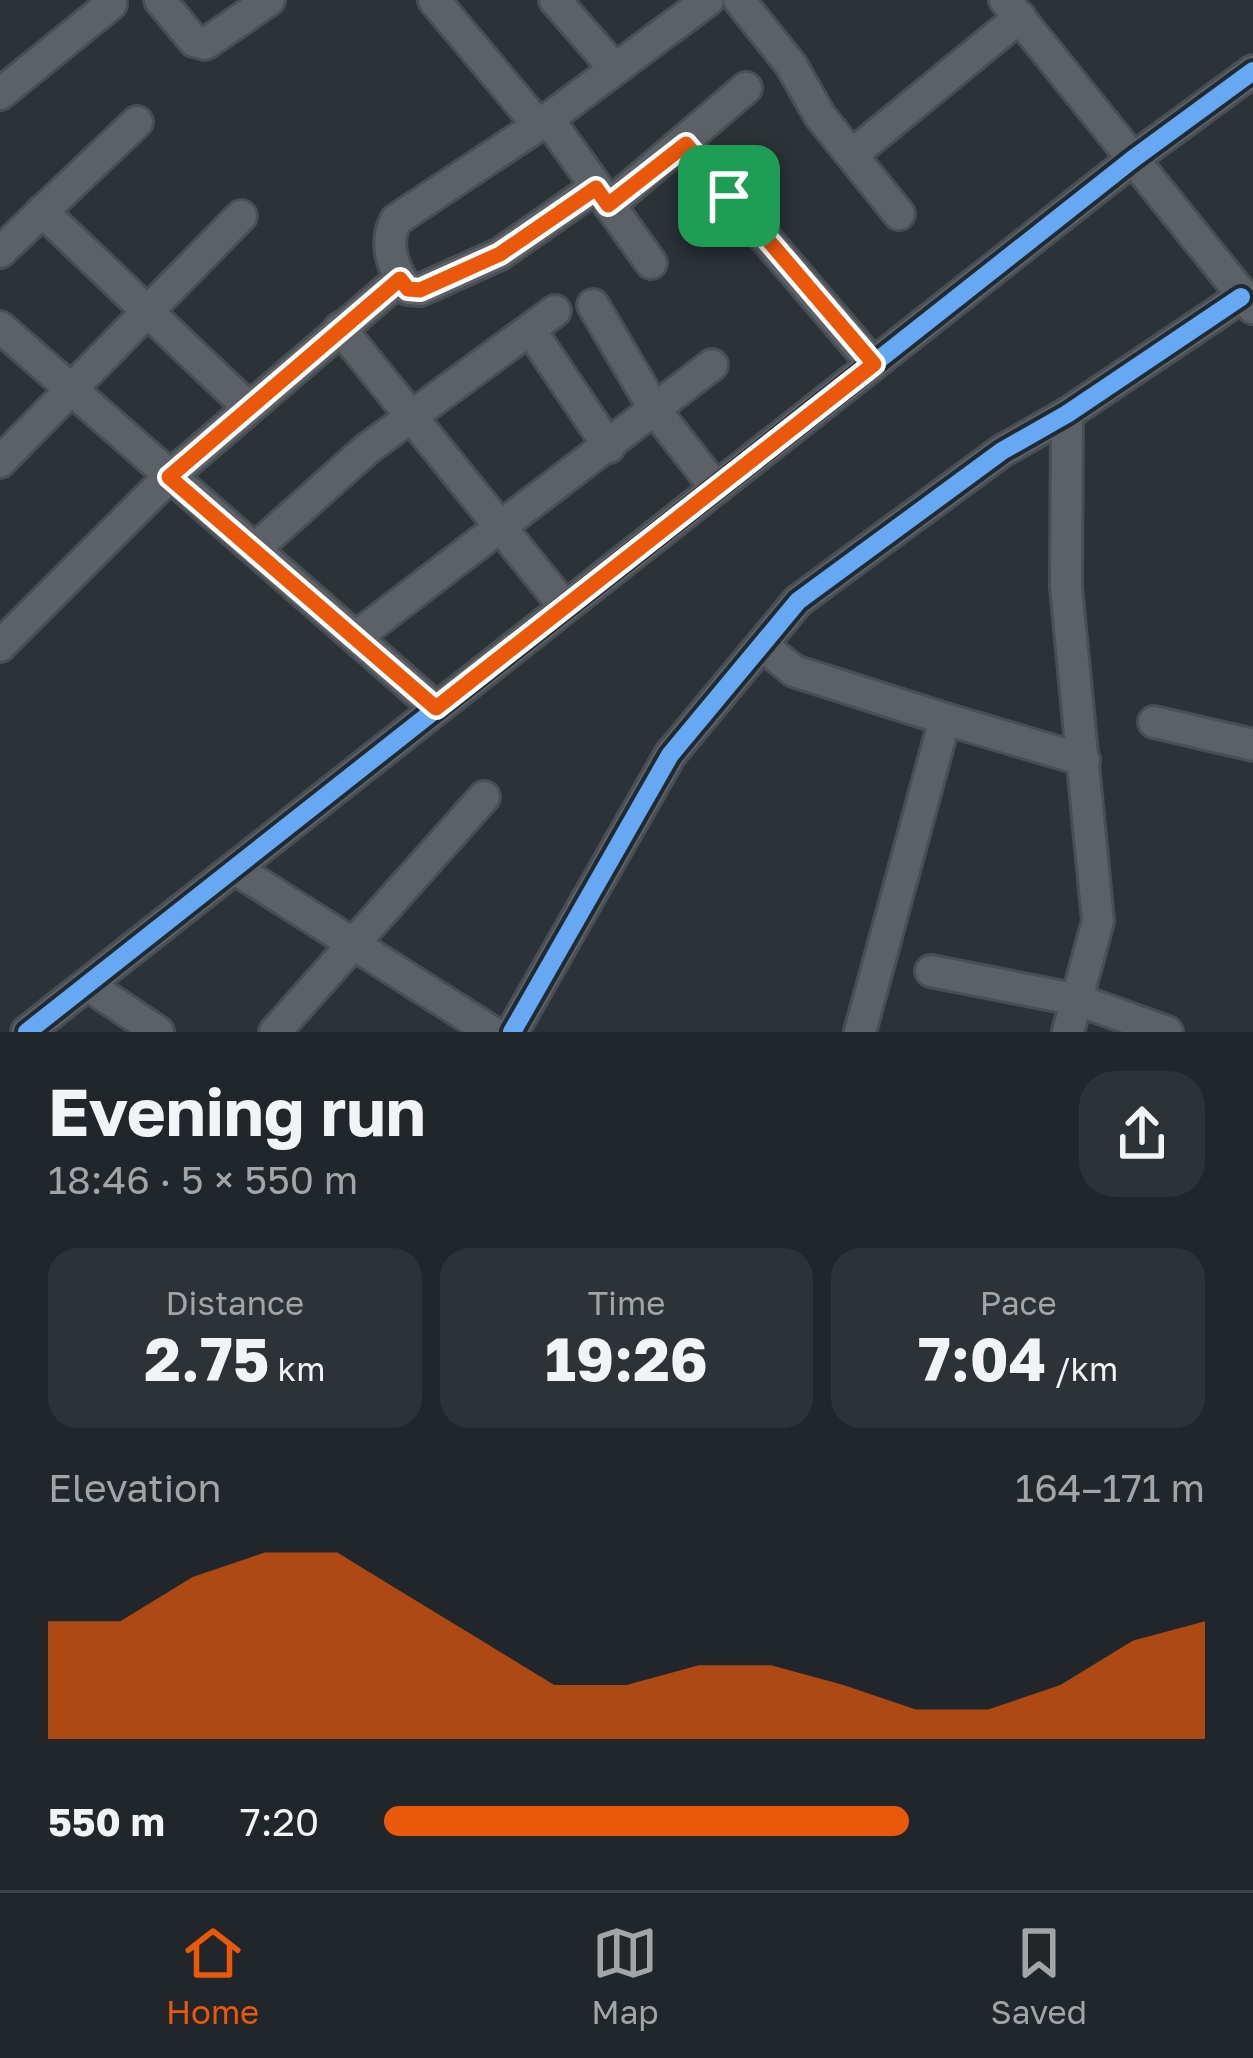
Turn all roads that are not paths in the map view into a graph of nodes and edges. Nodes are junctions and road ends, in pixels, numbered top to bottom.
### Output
1 (160, 0) edge
2 (268, 0) edge
3 (434, 0) edge
4 (555, 0) edge
5 (708, 0) edge
6 (739, 0) edge
7 (111, 1) edge
8 (1012, 8) edge
9 (614, 68) junction
10 (1253, 71) edge
11 (746, 88) dead end
12 (0, 94) edge
13 (137, 122) dead end
14 (544, 123) junction
15 (686, 144) junction
16 (853, 154) junction
17 (1132, 159) junction
18 (602, 196) junction
19 (42, 212) junction
20 (899, 214) dead end
21 (241, 216) dead end
22 (0, 252) edge
23 (651, 263) dead end
24 (400, 279) junction
25 (1247, 302) edge
26 (593, 305) dead end
27 (148, 309) junction
28 (555, 310) dead end
29 (0, 327) edge
30 (340, 328) junction
31 (530, 331) junction
32 (874, 364) junction
33 (712, 365) dead end
34 (69, 389) junction
35 (248, 407) junction
36 (655, 410) junction
37 (1067, 414) junction
38 (415, 415) junction
39 (609, 447) junction
40 (0, 462) edge
41 (169, 477) junction
42 (715, 488) junction
43 (500, 528) junction
44 (256, 548) junction
45 (564, 606) junction
46 (356, 637) junction
47 (762, 645) junction
48 (0, 646) edge
49 (436, 708) junction
50 (945, 719) junction
51 (1154, 722) dead end
52 (1253, 745) edge
53 (1084, 760) junction
54 (484, 797) dead end
55 (237, 870) junction
56 (356, 946) junction
57 (931, 971) dead end
58 (88, 985) junction
59 (1078, 1000) junction
60 (27, 1032) edge
61 (158, 1032) edge
62 (275, 1032) edge
63 (492, 1032) edge
64 (512, 1032) edge
65 (860, 1032) edge
66 (1068, 1032) edge
67 (1167, 1032) edge

1 - 2 street
3 - 14 street
4 - 9 street
5 - 9 street
6 - 16 street
7 - 12 street
8 - 16 street
8 - 17 street
9 - 14 street
10 - 17 street
11 - 15 street
13 - 19 street
14 - 18 street
14 - 24 street
15 - 18 street
15 - 32 street
16 - 20 street
17 - 25 street
17 - 32 street
18 - 23 street
18 - 24 street
19 - 22 street
19 - 27 street
21 - 27 street
24 - 30 street
25 - 37 street
26 - 36 street
27 - 34 street
27 - 35 street
28 - 31 street
29 - 34 street
30 - 35 street
30 - 38 street
31 - 38 street
31 - 39 street
32 - 42 street
33 - 36 street
34 - 40 street
34 - 41 street
35 - 41 street
36 - 39 street
36 - 42 street
37 - 47 street
37 - 53 street
38 - 43 street
38 - 44 street
39 - 43 street
41 - 44 street
41 - 48 street
42 - 45 street
43 - 45 street
43 - 46 street
44 - 46 street
45 - 49 street
46 - 49 street
47 - 50 street
47 - 64 street
49 - 55 street
50 - 53 street
50 - 65 street
51 - 52 street
53 - 59 street
54 - 56 street
55 - 56 street
55 - 58 street
56 - 62 street
56 - 63 street
57 - 59 street
58 - 60 street
58 - 61 street
59 - 66 street
59 - 67 street

